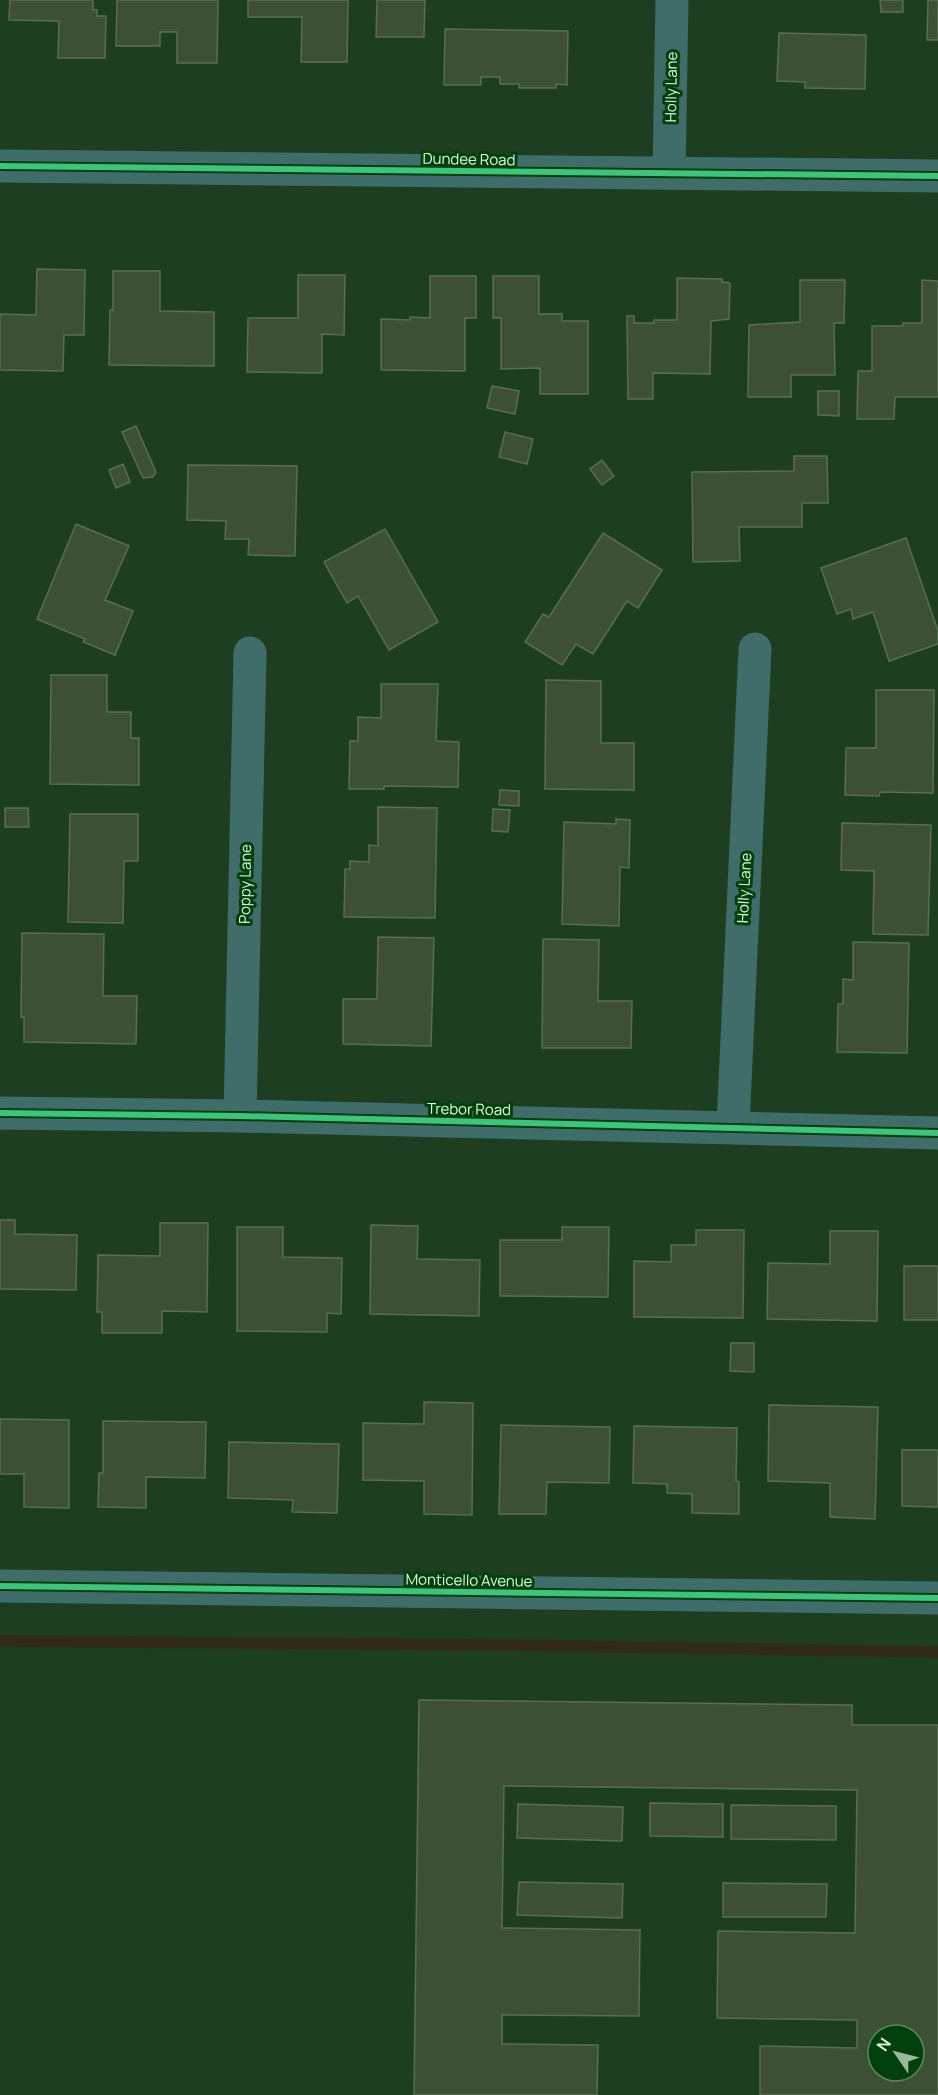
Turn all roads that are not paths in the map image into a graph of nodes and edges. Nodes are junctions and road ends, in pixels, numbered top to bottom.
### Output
1 (672, 0) edge
2 (0, 166) edge
3 (669, 173) junction
4 (938, 176) edge
5 (755, 649) dead end
6 (250, 653) dead end
7 (0, 1113) edge
8 (240, 1116) junction
9 (732, 1126) junction
10 (938, 1133) edge
11 (0, 1586) edge
12 (938, 1598) edge

1 - 3 street, Holly Lane
2 - 3 street, Dundee Road
3 - 4 street, Dundee Road
5 - 9 street, Holly Lane
6 - 8 street, Poppy Lane
7 - 8 street, Trebor Road
8 - 9 street, Trebor Road
9 - 10 street, Trebor Road
11 - 12 street, Monticello Avenue

